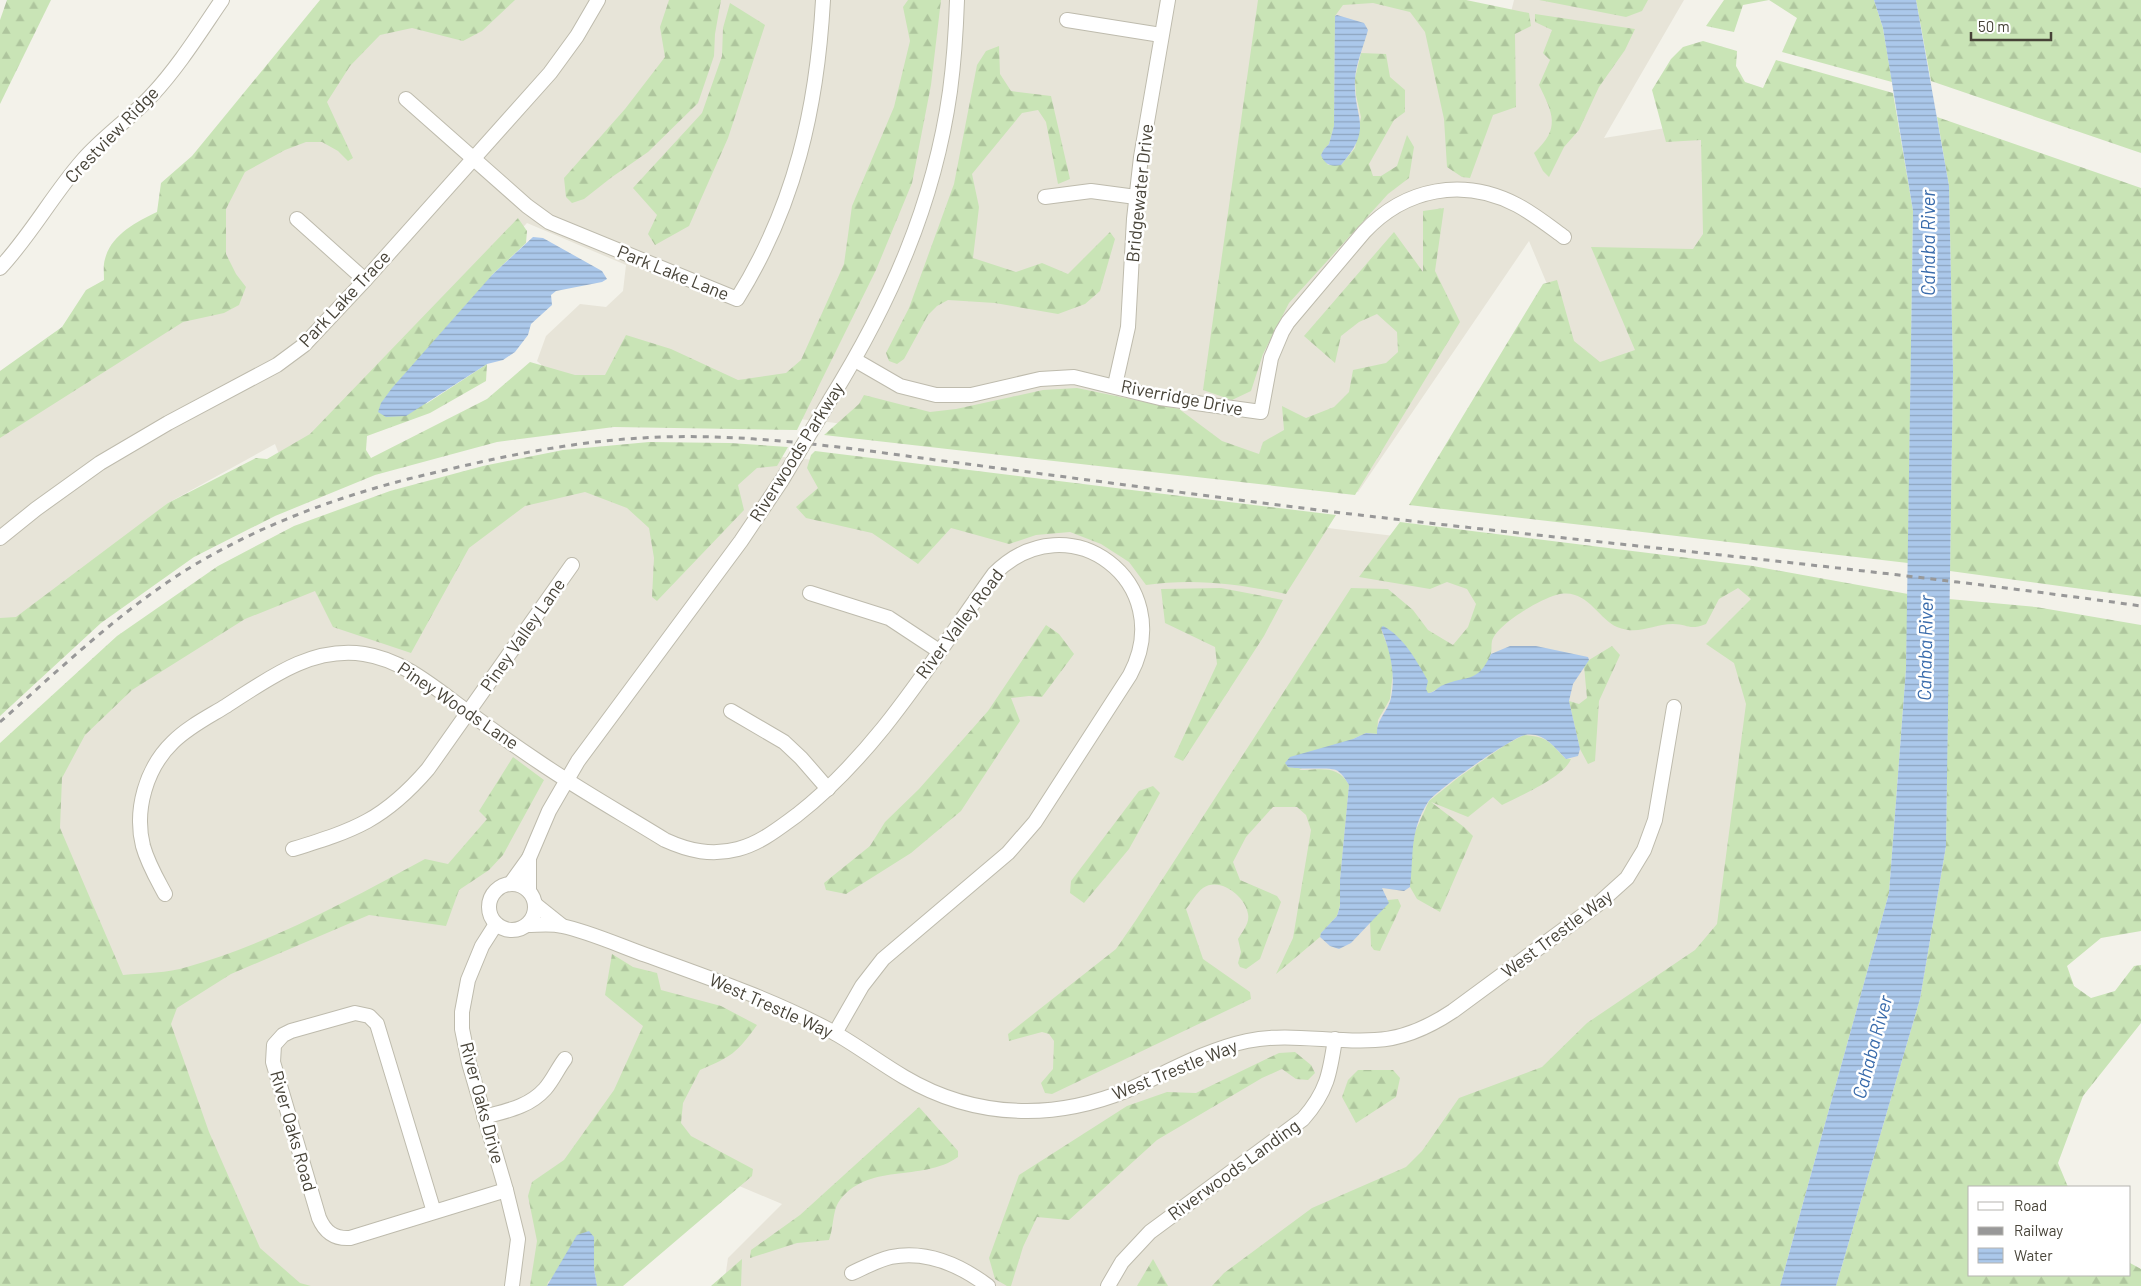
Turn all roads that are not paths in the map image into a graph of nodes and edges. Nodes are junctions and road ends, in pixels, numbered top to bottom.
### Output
1 (222, 0) edge
2 (598, 0) edge
3 (823, 0) edge
4 (957, 0) edge
5 (1168, 0) edge
6 (1067, 20) dead end
7 (1161, 35) junction
8 (406, 99) dead end
9 (474, 159) junction
10 (1045, 197) dead end
11 (1136, 197) junction
12 (296, 219) dead end
13 (1564, 237) dead end
14 (0, 268) edge
15 (365, 280) junction
16 (855, 360) junction
17 (1115, 385) junction
18 (0, 538) edge
19 (572, 565) dead end
20 (810, 593) dead end
21 (939, 651) junction
22 (1674, 707) dead end
23 (731, 711) dead end
24 (468, 712) junction
25 (566, 780) junction
26 (828, 788) junction
27 (293, 849) dead end
28 (529, 858) junction
29 (511, 883) junction
30 (530, 891) junction
31 (165, 894) dead end
32 (536, 905) junction
33 (496, 924) junction
34 (527, 925) junction
35 (561, 925) junction
36 (835, 1033) junction
37 (1335, 1039) junction
38 (565, 1059) dead end
39 (484, 1117) junction
40 (506, 1190) junction
41 (434, 1212) junction
42 (852, 1273) dead end
43 (512, 1286) edge
44 (988, 1286) edge
45 (1108, 1286) edge

1 - 14 street, Crestview Ridge
2 - 9 street, Park Lake Trace
3 - 9 street, Park Lake Lane
4 - 16 street, Riverwoods Parkway
5 - 7 street, Bridgewater Drive
6 - 7 street
7 - 11 street, Bridgewater Drive
8 - 9 street, Park Lake Lane
9 - 15 street, Park Lake Trace
10 - 11 street
11 - 17 street, Bridgewater Drive
12 - 15 street
13 - 17 street, Riverridge Drive
15 - 18 street, Park Lake Trace
16 - 17 street, Riverridge Drive
16 - 25 street, Riverwoods Parkway, bridge
19 - 24 street, Piney Valley Lane
20 - 21 street
21 - 26 street, River Valley Road
21 - 36 street, River Valley Road
22 - 37 street, West Trestle Way
23 - 26 street
24 - 25 street, Piney Woods Lane
24 - 27 street, Piney Valley Lane
24 - 31 street, Piney Woods Lane
25 - 26 street, River Valley Road
25 - 28 street, Riverwoods Parkway
28 - 29 street, Riverwoods Parkway
28 - 30 street, Riverwoods Parkway
29 - 30 street
29 - 33 street
30 - 32 street
32 - 34 street
32 - 35 street, West Trestle Way
33 - 34 street
33 - 39 street, River Oaks Drive
34 - 35 street, West Trestle Way
35 - 36 street, West Trestle Way
36 - 37 street, West Trestle Way
37 - 45 street, Riverwoods Landing
38 - 39 street
39 - 40 street, River Oaks Drive
40 - 41 street, River Oaks Road
40 - 43 street, River Oaks Drive
41 - 41 street, River Oaks Road
42 - 44 street

